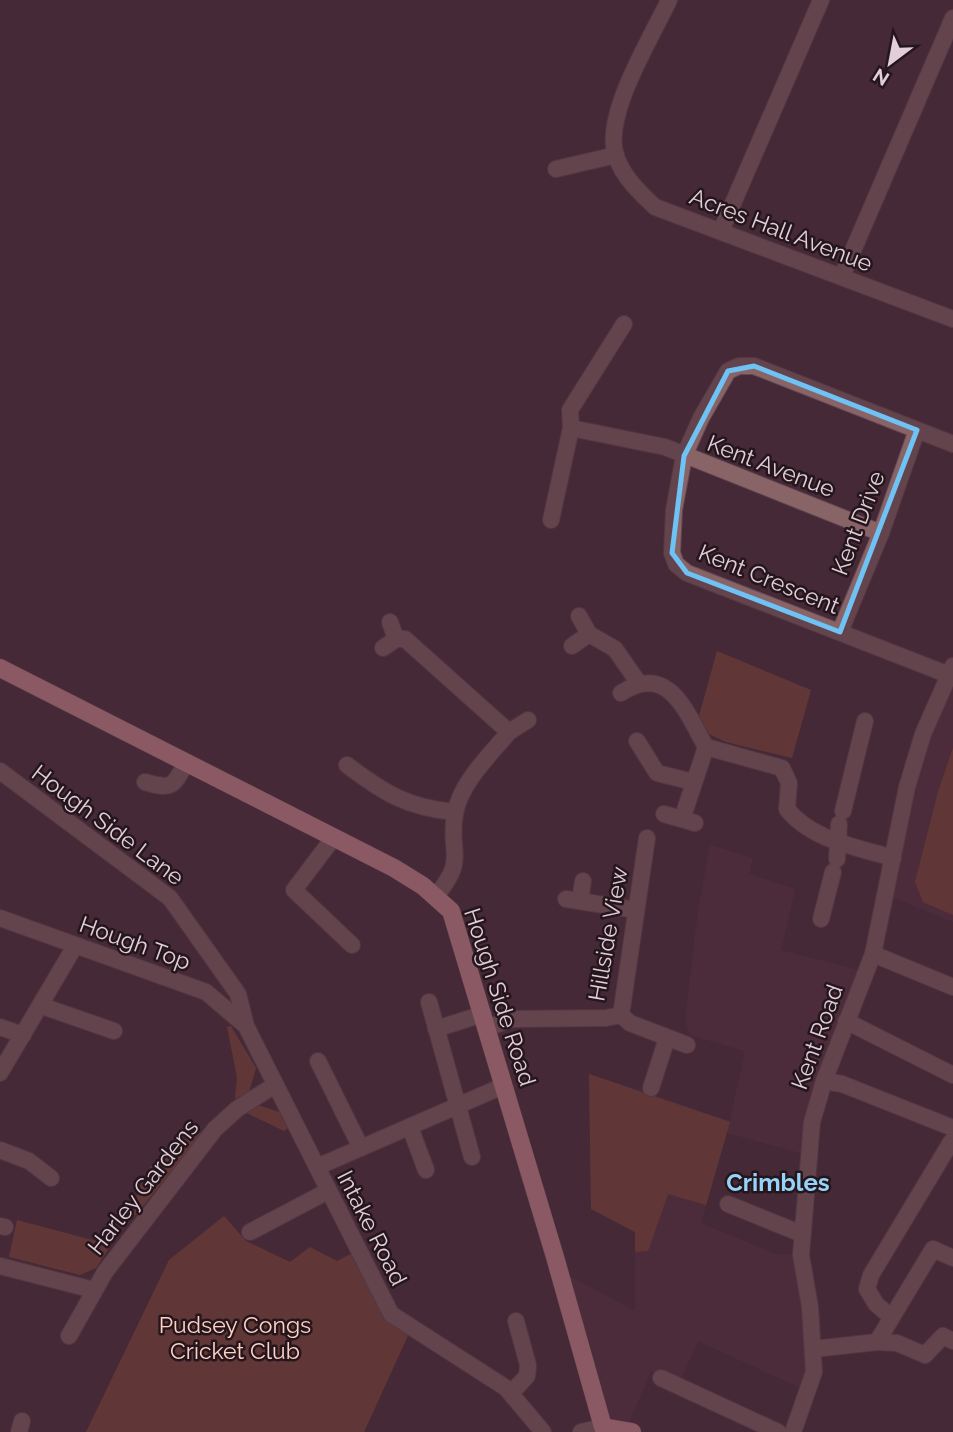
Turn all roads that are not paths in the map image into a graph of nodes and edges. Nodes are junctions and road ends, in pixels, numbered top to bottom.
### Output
1 (821, 0) edge
2 (661, 5) edge
3 (953, 18) edge
4 (615, 155) junction
5 (556, 169) dead end
6 (720, 231) junction
7 (842, 276) junction
8 (953, 319) edge
9 (624, 324) dead end
10 (570, 428) junction
11 (918, 430) junction
12 (953, 444) edge
13 (684, 456) junction
14 (551, 520) dead end
15 (881, 533) junction
16 (579, 616) dead end
17 (390, 622) dead end
18 (839, 632) junction
19 (589, 634) junction
20 (572, 646) dead end
21 (0, 668) edge
22 (951, 670) edge
23 (638, 682) junction
24 (621, 693) dead end
25 (528, 720) dead end
26 (865, 721) dead end
27 (509, 732) junction
28 (637, 741) dead end
29 (706, 747) junction
30 (186, 763) junction
31 (347, 765) dead end
32 (0, 771) edge
33 (145, 782) dead end
34 (693, 782) junction
35 (455, 812) junction
36 (664, 814) dead end
37 (334, 837) junction
38 (838, 841) junction
39 (627, 853) dead end
40 (893, 858) junction
41 (833, 872) junction
42 (813, 880) dead end
43 (583, 881) dead end
44 (436, 896) junction
45 (636, 910) junction
46 (0, 918) edge
47 (821, 919) dead end
48 (352, 945) dead end
49 (75, 946) junction
50 (873, 954) junction
51 (953, 988) edge
52 (429, 1002) dead end
53 (42, 1006) junction
54 (621, 1015) junction
55 (485, 1021) junction
56 (846, 1021) junction
57 (246, 1026) junction
58 (0, 1027) edge
59 (436, 1029) junction
60 (114, 1031) dead end
61 (23, 1035) junction
62 (667, 1038) junction
63 (687, 1045) dead end
64 (318, 1061) dead end
65 (0, 1073) edge
66 (953, 1075) edge
67 (824, 1081) junction
68 (275, 1085) junction
69 (503, 1086) junction
70 (651, 1088) dead end
71 (458, 1106) junction
72 (410, 1127) junction
73 (952, 1135) edge
74 (361, 1148) junction
75 (0, 1150) edge
76 (472, 1157) dead end
77 (317, 1167) junction
78 (426, 1170) dead end
79 (51, 1178) dead end
80 (328, 1191) junction
81 (728, 1204) dead end
82 (250, 1232) dead end
83 (802, 1234) junction
84 (953, 1258) edge
85 (0, 1266) edge
86 (94, 1290) junction
87 (891, 1317) junction
88 (516, 1321) dead end
89 (69, 1336) dead end
90 (953, 1341) edge
91 (877, 1342) junction
92 (814, 1349) junction
93 (661, 1378) dead end
94 (511, 1393) junction
95 (603, 1427) junction
96 (543, 1432) edge
97 (581, 1432) edge
98 (632, 1432) edge
99 (778, 1432) edge
100 (793, 1432) edge

1 - 6 street
2 - 4 street
3 - 7 street
4 - 5 street
4 - 6 street, Acres Hall Avenue
6 - 7 street, Acres Hall Avenue
7 - 8 street, Acres Hall Avenue
9 - 10 street
10 - 13 street, Kent Avenue
10 - 14 street
11 - 12 street, Kent Crescent
11 - 13 street, Kent Crescent
11 - 15 street, Kent Drive
13 - 15 street, Kent Avenue
13 - 18 street, Kent Crescent
15 - 18 street, Kent Drive
16 - 19 street
17 - 27 street
18 - 22 street, Kent Crescent
19 - 20 street
19 - 23 street
21 - 30 main road, Hough Side Road
22 - 40 street, Kent Road
23 - 24 street
23 - 29 street
25 - 27 street
26 - 38 street
27 - 35 street
28 - 34 street
29 - 34 street
29 - 38 street
30 - 33 street
30 - 37 main road, Hough Side Road
31 - 35 street
32 - 57 street, Hough Side Lane
34 - 36 street
35 - 44 street
37 - 44 main road, Hough Side Road
37 - 48 street
38 - 40 street
38 - 41 street
39 - 45 street, Hillside View
40 - 50 street, Kent Road
41 - 42 street
41 - 47 street
43 - 45 street
44 - 55 main road, Hough Side Road
45 - 54 street, Hillside View
46 - 49 street, Hough Top
49 - 53 street
49 - 57 street, Hough Top
50 - 51 street
50 - 56 street, Kent Road
52 - 59 street
53 - 60 street
53 - 61 street
54 - 55 street, Hillside View
54 - 62 street
55 - 59 street, Hillside View
55 - 69 main road, Hough Side Road
56 - 66 street
56 - 67 street, Kent Road
57 - 68 street, Intake Road
58 - 61 street
59 - 71 street
61 - 65 street
62 - 63 street
62 - 70 street
64 - 74 street
67 - 73 street
67 - 83 street, Kent Road
68 - 77 street, Intake Road
68 - 86 street, Harley Gardens
69 - 71 street
69 - 95 main road, Hough Side Road
71 - 72 street
71 - 76 street
72 - 74 street
72 - 78 street
73 - 87 street
74 - 77 street
75 - 79 street
77 - 80 street, Intake Road
80 - 82 street
80 - 94 street, Intake Road
81 - 83 street
83 - 92 street, Kent Road
84 - 87 street
85 - 86 street
86 - 89 street, Harley Gardens
87 - 91 street
88 - 94 street
90 - 91 street
91 - 92 street
92 - 100 street, Kent Road
93 - 99 street
94 - 96 street, Intake Road
95 - 97 street
95 - 98 main road

